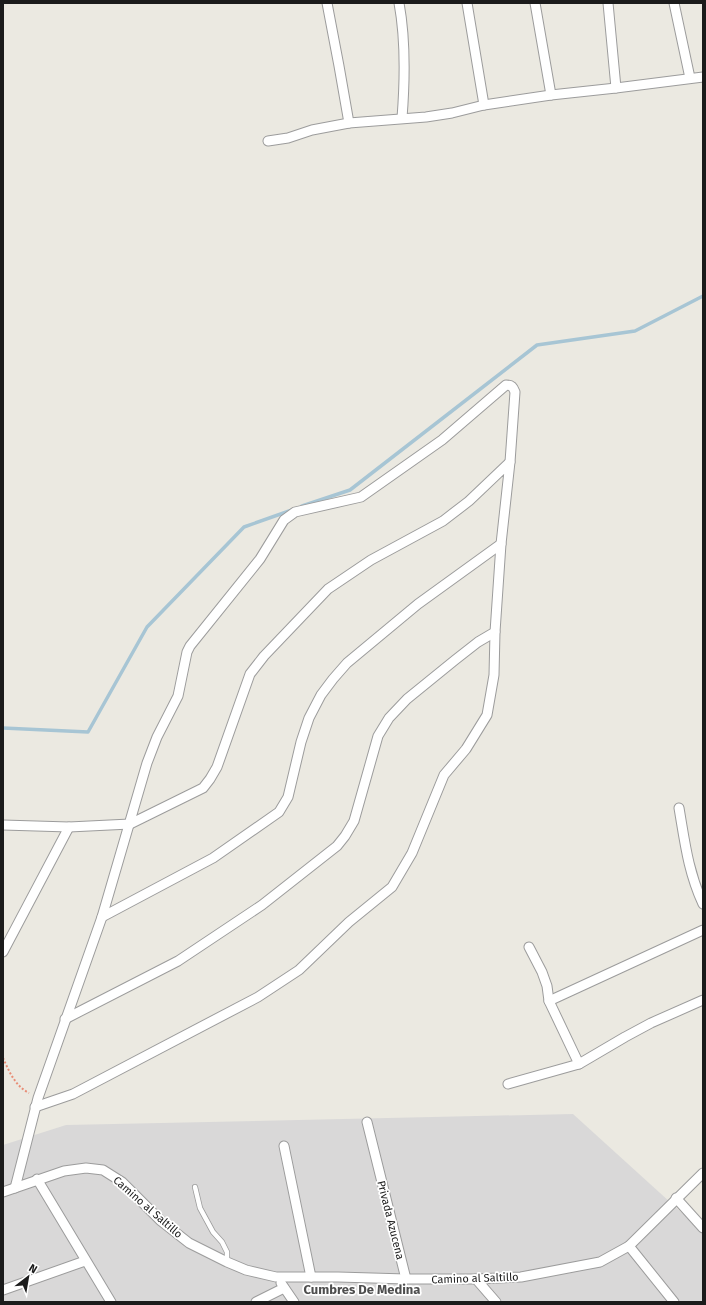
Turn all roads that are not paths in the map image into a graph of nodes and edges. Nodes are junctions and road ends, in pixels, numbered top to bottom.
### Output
1 (327, 3) edge
2 (399, 3) edge
3 (467, 3) edge
4 (534, 3) edge
5 (608, 3) edge
6 (674, 3) edge
7 (703, 77) edge
8 (690, 78) junction
9 (616, 88) junction
10 (551, 95) junction
11 (484, 106) junction
12 (402, 118) junction
13 (348, 123) junction
14 (268, 141) dead end
15 (510, 462) junction
16 (501, 544) junction
17 (495, 632) junction
18 (679, 808) dead end
19 (3, 824) edge
20 (130, 824) junction
21 (69, 827) junction
22 (703, 904) edge
23 (102, 917) junction
24 (703, 930) edge
25 (529, 947) dead end
26 (3, 952) edge
27 (703, 1000) edge
28 (549, 1001) junction
29 (65, 1019) junction
30 (579, 1064) junction
31 (508, 1084) dead end
32 (36, 1102) junction
33 (367, 1122) dead end
34 (284, 1146) dead end
35 (703, 1173) edge
36 (37, 1180) junction
37 (195, 1187) dead end
38 (15, 1188) junction
39 (3, 1192) edge
40 (676, 1198) junction
41 (703, 1228) edge
42 (629, 1246) junction
43 (85, 1261) junction
44 (227, 1262) junction
45 (276, 1277) junction
46 (311, 1277) junction
47 (406, 1279) junction
48 (476, 1279) junction
49 (284, 1288) junction
50 (3, 1290) edge
51 (111, 1302) edge
52 (256, 1302) edge
53 (294, 1302) edge
54 (496, 1302) edge
55 (674, 1302) edge

1 - 13 street
2 - 12 street
3 - 11 street
4 - 10 street
5 - 9 street
6 - 8 street
7 - 8 street
8 - 9 street
9 - 10 street
10 - 11 street
11 - 12 street
12 - 13 street
13 - 14 street
15 - 16 street
15 - 20 street
15 - 20 street
16 - 17 street
16 - 23 street
17 - 29 street
17 - 32 street
18 - 22 street
19 - 21 street
20 - 21 street
20 - 23 street
21 - 26 street
23 - 29 street
24 - 28 street
25 - 28 street
27 - 30 street
28 - 30 street
29 - 32 street
30 - 31 street
32 - 38 street
33 - 47 street, Privada Azucena
34 - 46 street
35 - 40 street, Camino al Saltillo
36 - 38 street
36 - 43 street
36 - 44 street, Camino al Saltillo
37 - 44 lane
38 - 39 street
40 - 41 street
40 - 42 street, Camino al Saltillo
42 - 48 street, Camino al Saltillo
42 - 55 street
43 - 50 street
43 - 51 street
44 - 45 street, Camino al Saltillo
45 - 46 street, Camino al Saltillo
45 - 49 street
46 - 47 street, Camino al Saltillo
47 - 48 street, Camino al Saltillo
48 - 54 street
49 - 52 street
49 - 53 street

